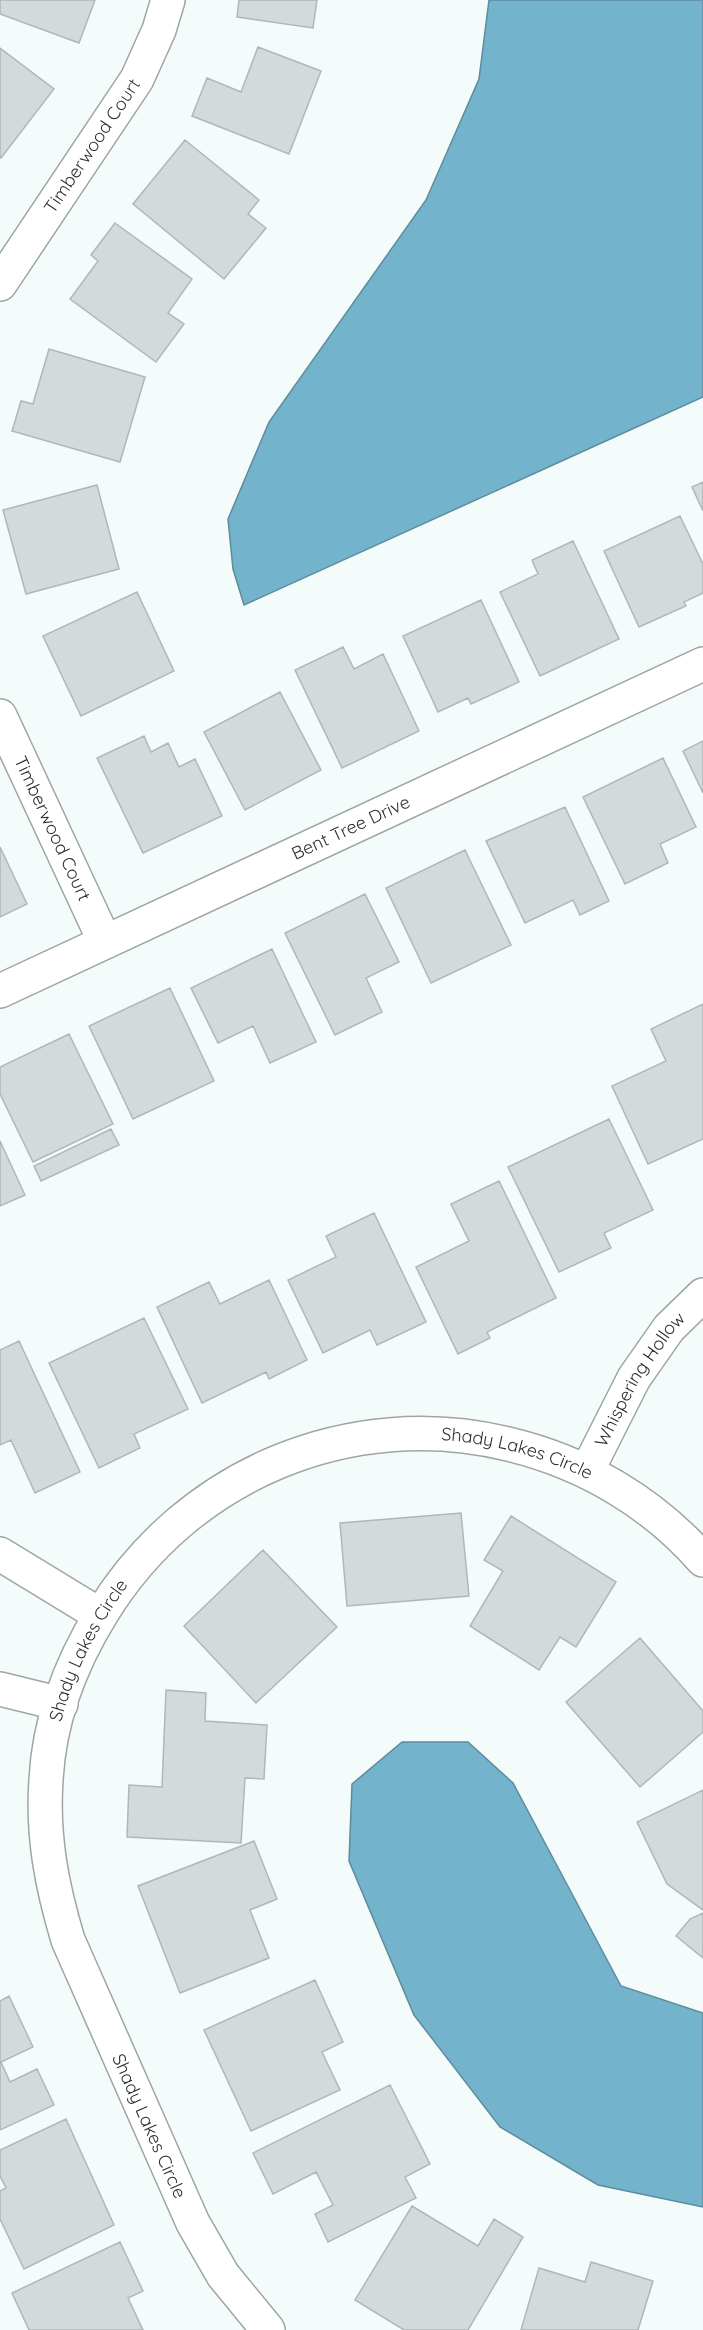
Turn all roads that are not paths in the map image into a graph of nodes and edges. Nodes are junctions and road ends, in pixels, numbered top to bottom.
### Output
1 (168, 0) edge
2 (0, 284) edge
3 (703, 664) edge
4 (0, 716) edge
5 (105, 942) junction
6 (0, 991) edge
7 (703, 1295) edge
8 (587, 1471) junction
9 (0, 1554) edge
10 (703, 1560) edge
11 (100, 1616) junction
12 (0, 1689) edge
13 (60, 1704) junction
14 (268, 2330) edge

1 - 2 street, Timberwood Court
3 - 5 street, Bent Tree Drive
4 - 5 street, Timberwood Court
5 - 6 street, Bent Tree Drive
7 - 8 street, Whispering Hollow
8 - 10 street, Shady Lakes Circle
8 - 11 street, Shady Lakes Circle
9 - 11 street
11 - 13 street, Shady Lakes Circle
12 - 13 street
13 - 14 street, Shady Lakes Circle

